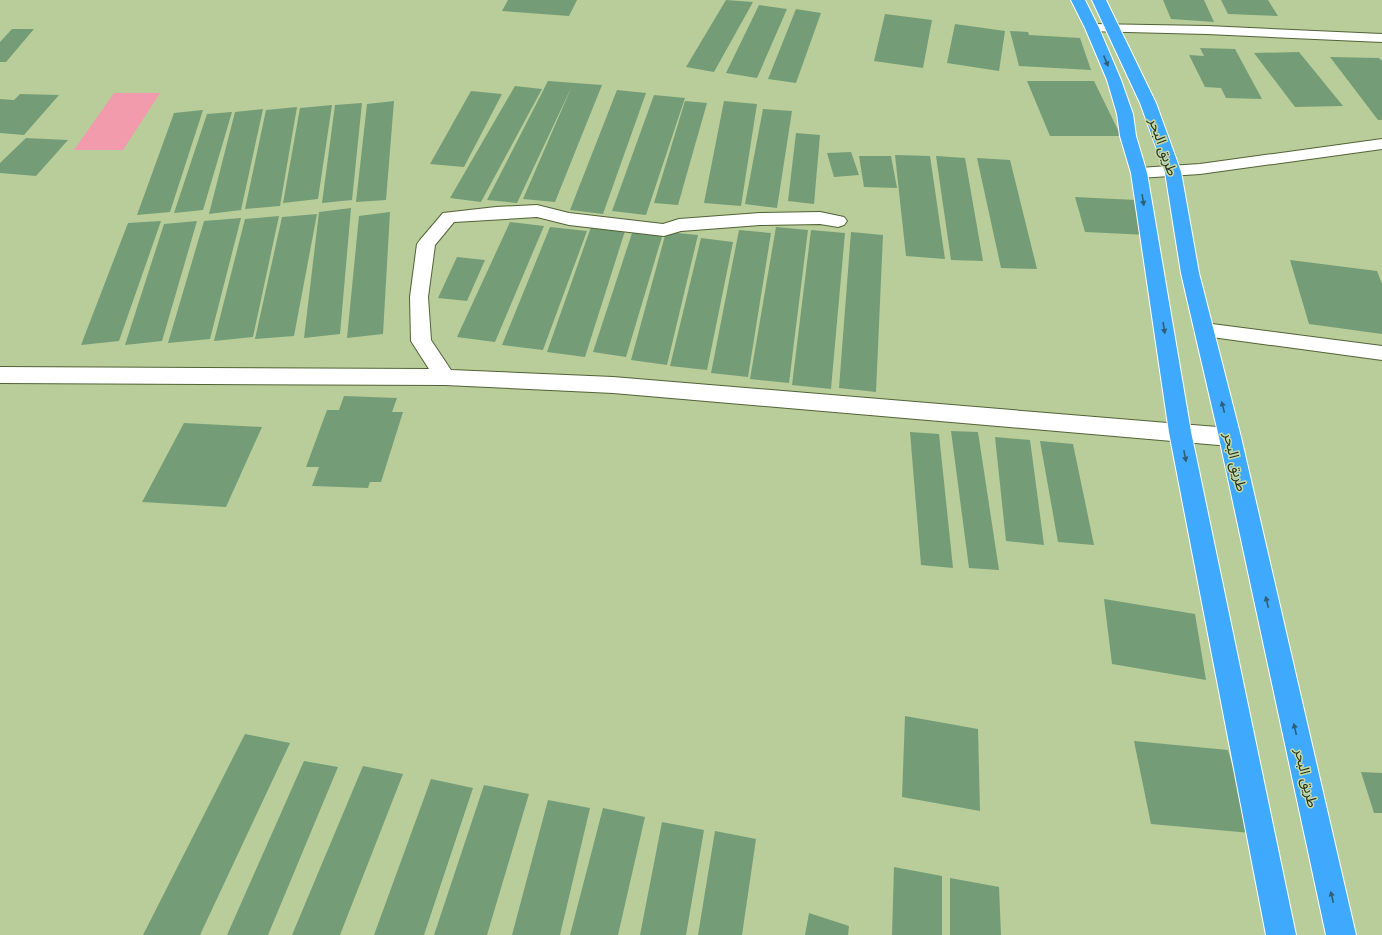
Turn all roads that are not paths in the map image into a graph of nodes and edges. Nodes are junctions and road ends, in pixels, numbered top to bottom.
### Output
1 (1078, 0) edge
2 (1099, 0) edge
3 (1092, 28) junction
4 (1114, 28) junction
5 (1382, 38) edge
6 (1382, 144) edge
7 (1173, 172) junction
8 (1139, 173) junction
9 (838, 222) dead end
10 (1204, 330) junction
11 (1382, 353) edge
12 (0, 375) edge
13 (444, 377) junction
14 (1180, 432) junction
15 (1230, 437) junction
16 (1281, 935) edge
17 (1341, 935) edge

1 - 3 highway, طريق البحر
2 - 4 highway, طريق البحر
3 - 4 street
3 -> 8 highway, طريق البحر
4 - 5 street
4 - 7 highway, طريق البحر
6 - 7 street
7 - 8 street
7 - 10 highway, طريق البحر
8 -> 14 highway, طريق البحر
9 - 13 street
10 - 11 street
15 -> 10 highway, طريق البحر
12 - 13 street
13 - 14 street
14 - 15 street
14 -> 16 highway, طريق البحر
17 -> 15 highway, طريق البحر

